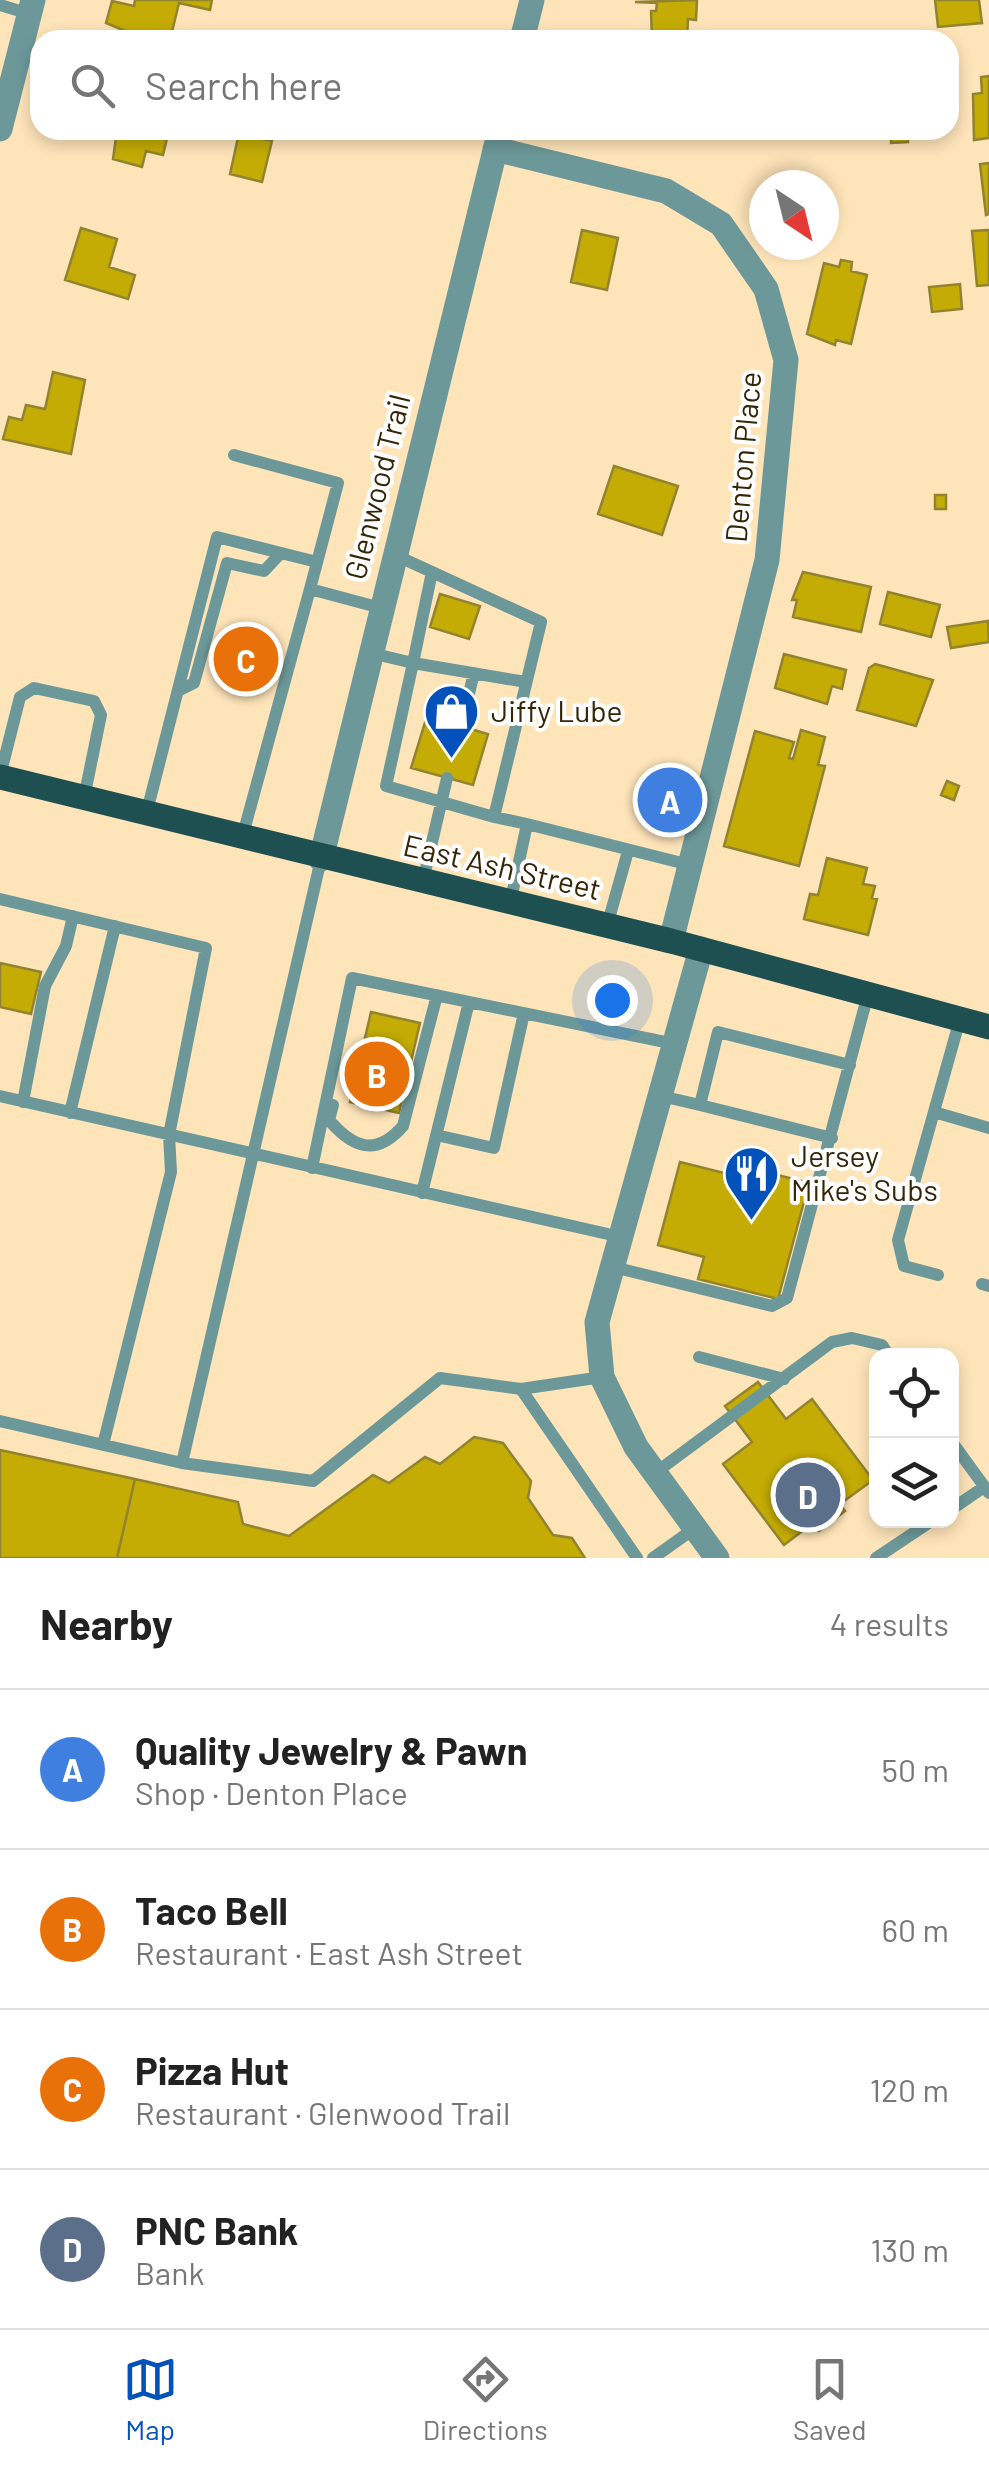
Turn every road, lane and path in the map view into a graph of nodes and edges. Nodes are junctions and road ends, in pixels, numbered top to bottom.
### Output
1 (532, 0) edge
2 (0, 5) edge
3 (32, 7) edge
4 (524, 30) edge
5 (0, 129) edge
6 (497, 140) edge
7 (500, 140) edge
8 (234, 456) dead end
9 (281, 553) junction
10 (396, 555) junction
11 (318, 562) junction
12 (432, 572) junction
13 (310, 588) junction
14 (381, 608) junction
15 (371, 653) junction
16 (413, 663) junction
17 (474, 673) junction
18 (526, 682) junction
19 (178, 691) junction
20 (461, 726) dead end
21 (0, 777) edge
22 (448, 778) dead end
23 (84, 800) junction
24 (441, 804) junction
25 (146, 815) junction
26 (494, 817) junction
27 (528, 824) junction
28 (242, 840) junction
29 (628, 851) junction
30 (321, 859) junction
31 (690, 865) junction
32 (422, 883) junction
33 (0, 899) edge
34 (510, 904) junction
35 (73, 916) junction
36 (115, 926) junction
37 (607, 926) junction
38 (671, 941) junction
39 (701, 949) junction
40 (868, 994) junction
41 (437, 995) junction
42 (468, 1002) junction
43 (524, 1013) junction
44 (960, 1019) junction
45 (989, 1026) edge
46 (674, 1044) junction
47 (336, 1054) junction
48 (850, 1065) junction
49 (0, 1096) edge
50 (660, 1096) junction
51 (23, 1102) junction
52 (700, 1106) junction
53 (70, 1112) junction
54 (934, 1112) junction
55 (989, 1128) edge
56 (169, 1135) junction
57 (436, 1136) junction
58 (832, 1138) junction
59 (253, 1154) junction
60 (312, 1168) junction
61 (422, 1192) junction
62 (621, 1237) junction
63 (613, 1267) junction
64 (938, 1274) dead end
65 (884, 1348) edge
66 (699, 1357) dead end
67 (602, 1377) junction
68 (784, 1379) junction
69 (521, 1389) junction
70 (0, 1421) edge
71 (104, 1445) junction
72 (959, 1452) edge
73 (182, 1462) junction
74 (655, 1473) junction
75 (986, 1490) edge
76 (959, 1505) edge
77 (695, 1528) junction
78 (921, 1528) edge
79 (637, 1558) edge
80 (653, 1558) edge
81 (717, 1558) edge
82 (876, 1558) edge

1 - 4 street
2 - 3 lane
3 - 5 street
6 - 10 street, Glenwood Trail
7 - 31 street, Denton Place
8 - 11 lane
9 - 11 lane
9 - 19 lane
9 - 19 lane
10 - 12 lane
10 - 14 street, Glenwood Trail
11 - 13 lane
12 - 16 lane
12 - 18 lane
13 - 14 lane
13 - 28 lane
14 - 15 street, Glenwood Trail
15 - 16 lane
15 - 30 street, Glenwood Trail
16 - 17 lane
16 - 24 lane
17 - 18 lane
17 - 20 lane
18 - 26 lane
19 - 25 lane
21 - 23 main road, East Ash Street
21 - 23 lane
22 - 24 lane
23 - 25 main road, East Ash Street
24 - 26 lane
24 - 32 lane
25 - 28 main road, East Ash Street
26 - 27 lane
27 - 29 lane
27 - 34 lane
28 - 30 main road, East Ash Street
29 - 31 lane
29 - 37 lane
30 - 32 main road, East Ash Street
30 - 59 lane
31 - 38 street, Denton Place
32 - 34 main road, East Ash Street
33 - 35 lane
34 - 37 main road, East Ash Street
35 - 36 lane
35 - 51 lane
36 - 53 lane
36 - 56 lane
37 - 38 main road, East Ash Street
38 - 39 main road, East Ash Street
39 - 40 main road, East Ash Street
39 - 46 street
40 - 44 main road, East Ash Street
40 - 48 lane
41 - 42 lane
41 - 47 lane
41 - 47 lane
42 - 43 lane
42 - 57 lane
43 - 46 lane
43 - 57 lane
44 - 45 main road, East Ash Street
44 - 54 lane
46 - 50 street
47 - 60 lane
48 - 52 lane
48 - 58 lane
49 - 51 lane
50 - 52 lane
50 - 62 street
51 - 53 lane
52 - 58 lane
53 - 56 lane
54 - 55 lane
54 - 64 lane
56 - 59 lane
56 - 71 lane
57 - 61 lane
58 - 63 lane
59 - 60 lane
59 - 73 lane
60 - 61 lane
61 - 62 lane
62 - 63 street
63 - 67 street
65 - 68 lane
66 - 68 lane
67 - 69 lane
67 - 74 street
68 - 74 lane
69 - 73 lane
69 - 79 lane
70 - 71 lane
71 - 73 lane
72 - 75 lane
74 - 77 street
75 - 76 lane
77 - 80 lane
77 - 81 street
78 - 82 lane

